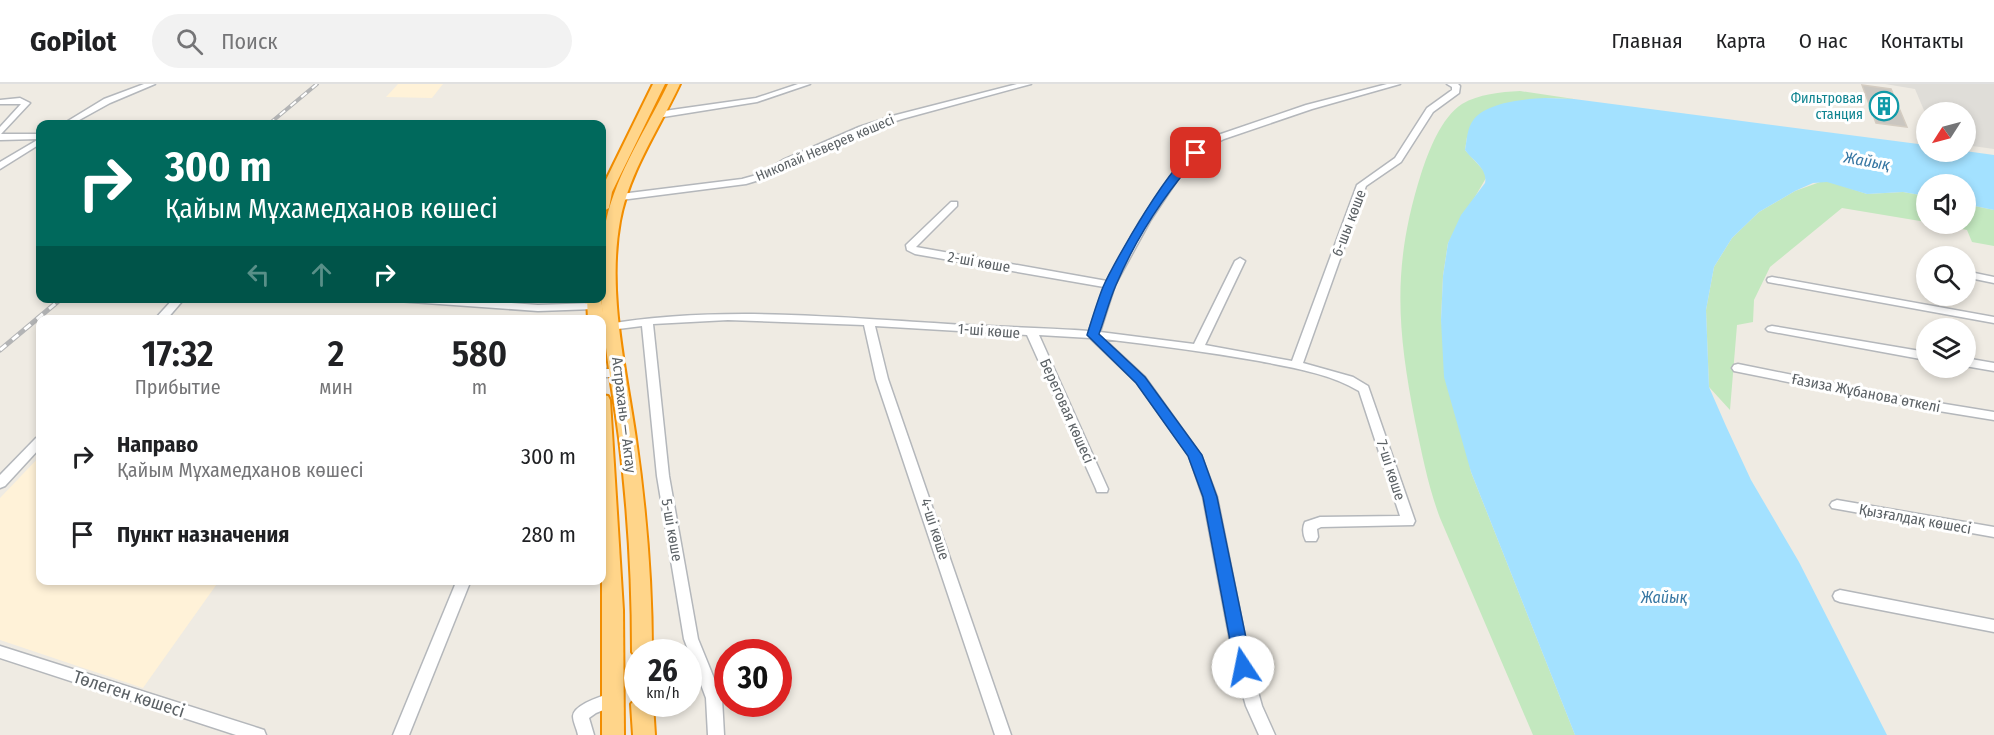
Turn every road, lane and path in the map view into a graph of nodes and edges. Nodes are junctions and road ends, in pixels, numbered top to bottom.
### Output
1 (151, 84) edge
2 (653, 84) edge
3 (659, 84) edge
4 (676, 84) edge
5 (806, 84) edge
6 (1028, 84) edge
7 (1396, 84) edge
8 (1451, 84) edge
9 (1365, 87) edge
10 (0, 102) edge
11 (658, 106) junction
12 (74, 120) edge
13 (0, 132) edge
14 (36, 136) edge
15 (0, 137) edge
16 (36, 144) edge
17 (0, 166) edge
18 (606, 192) edge
19 (621, 197) junction
20 (954, 204) dead end
21 (1240, 261) dead end
22 (1976, 276) edge
23 (1772, 280) dead end
24 (1994, 280) edge
25 (1110, 285) junction
26 (175, 303) edge
27 (462, 303) edge
28 (496, 303) edge
29 (501, 306) junction
30 (595, 308) edge
31 (164, 315) edge
32 (1994, 320) edge
33 (646, 321) junction
34 (869, 323) junction
35 (607, 327) edge
36 (1772, 329) dead end
37 (1032, 333) junction
38 (1093, 335) junction
39 (1198, 348) junction
40 (1916, 354) edge
41 (1297, 364) junction
42 (1976, 364) edge
43 (1994, 367) edge
44 (1738, 368) dead end
45 (606, 373) edge
46 (619, 373) junction
47 (1361, 384) joint
48 (1994, 416) edge
49 (36, 445) edge
50 (606, 476) edge
51 (0, 483) edge
52 (1102, 489) dead end
53 (1836, 505) dead end
54 (1994, 532) edge
55 (1311, 537) dead end
56 (462, 585) edge
57 (1840, 596) dead end
58 (1994, 626) edge
59 (642, 639) edge
60 (0, 652) edge
61 (613, 699) junction
62 (643, 717) edge
63 (258, 735) edge
64 (400, 735) edge
65 (586, 735) edge
66 (613, 735) edge
67 (644, 735) edge
68 (716, 735) edge
69 (1003, 735) edge
70 (1267, 735) edge

1 - 12 street
2 - 11 highway
3 - 11 highway, Астрахань — Актау
4 - 11 highway, Астрахань — Актау
5 - 11 street
6 - 19 street, Николай Неверев көшесі
7 - 9 street
8 - 41 street, 6-шы көше
9 - 25 street
10 - 13 street
11 - 18 highway, Астрахань — Актау
11 - 19 highway, Астрахань — Актау
14 - 15 street
16 - 17 street
19 - 35 highway, Астрахань — Актау
20 - 25 street, 2-ші көше
21 - 39 street
22 - 24 street
23 - 32 street
25 - 38 street
26 - 31 street
27 - 29 street
28 - 29 street
29 - 30 street
33 - 34 street, 1-ші көше
33 - 35 street, 1-ші көше
33 - 68 street, 5-шi көше
34 - 37 street, 1-ші көше
34 - 69 street, 4-шi көше
35 - 46 highway, Астрахань — Актау
36 - 40 street
37 - 38 street, 1-ші көше
37 - 52 street, Береговая көшесі
38 - 39 street, 1-ші көше
38 - 70 street
39 - 41 street, 1-ші көше
41 - 47 street, 1-ші көше
42 - 43 street
44 - 48 street, Ғазиза Жұбанова өткелі
45 - 46 street
46 - 59 highway, Астрахань — Актау
47 - 55 street, 7-шi көше
49 - 51 street
50 - 61 highway, Астрахань — Актау
53 - 54 street, Қызғалдақ көшесі
56 - 64 street
57 - 58 street
60 - 63 street, Төлеген көшесі
61 - 65 street
61 - 66 highway, Астрахань — Актау
62 - 67 highway

